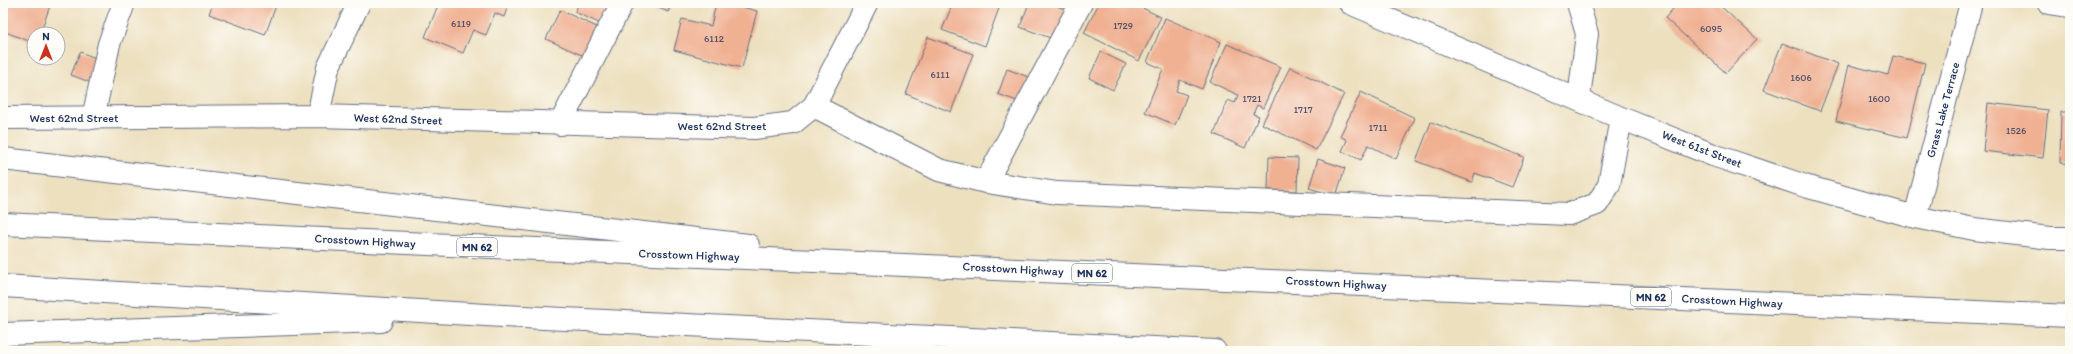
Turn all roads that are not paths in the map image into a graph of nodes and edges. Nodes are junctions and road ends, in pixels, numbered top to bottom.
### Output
1 (124, 3) edge
2 (359, 3) edge
3 (622, 3) edge
4 (867, 3) edge
5 (1081, 3) edge
6 (1350, 3) edge
7 (1578, 3) edge
8 (1971, 3) edge
9 (2050, 3) edge
10 (2070, 6) edge
11 (1579, 98) junction
12 (814, 106) junction
13 (318, 116) junction
14 (3, 118) edge
15 (93, 118) junction
16 (1621, 118) junction
17 (560, 124) junction
18 (3, 159) edge
19 (986, 182) junction
20 (1915, 217) junction
21 (3, 224) edge
22 (2070, 238) edge
23 (950, 266) junction
24 (3, 286) edge
25 (503, 316) junction
26 (2070, 316) edge
27 (3, 334) edge
28 (1215, 351) edge

1 - 15 main road
2 - 13 main road
3 - 17 main road
4 - 12 main road
5 - 19 main road
6 - 11 main road, West 61st Street
7 - 11 main road
8 - 20 main road, Grass Lake Terrace
9 - 10 main road
11 - 16 main road, West 61st Street
12 - 17 main road, West 62nd Street
12 - 19 main road
13 - 15 main road, West 62nd Street
13 - 17 main road, West 62nd Street
14 - 15 main road, West 62nd Street
16 - 19 main road
16 - 20 main road, West 61st Street
18 - 23 main road
20 - 22 main road, West 61st Street
21 - 23 main road, Crosstown Highway / MN 62
23 - 26 main road, Crosstown Highway / MN 62
24 - 25 main road
25 - 27 main road
25 - 28 main road

